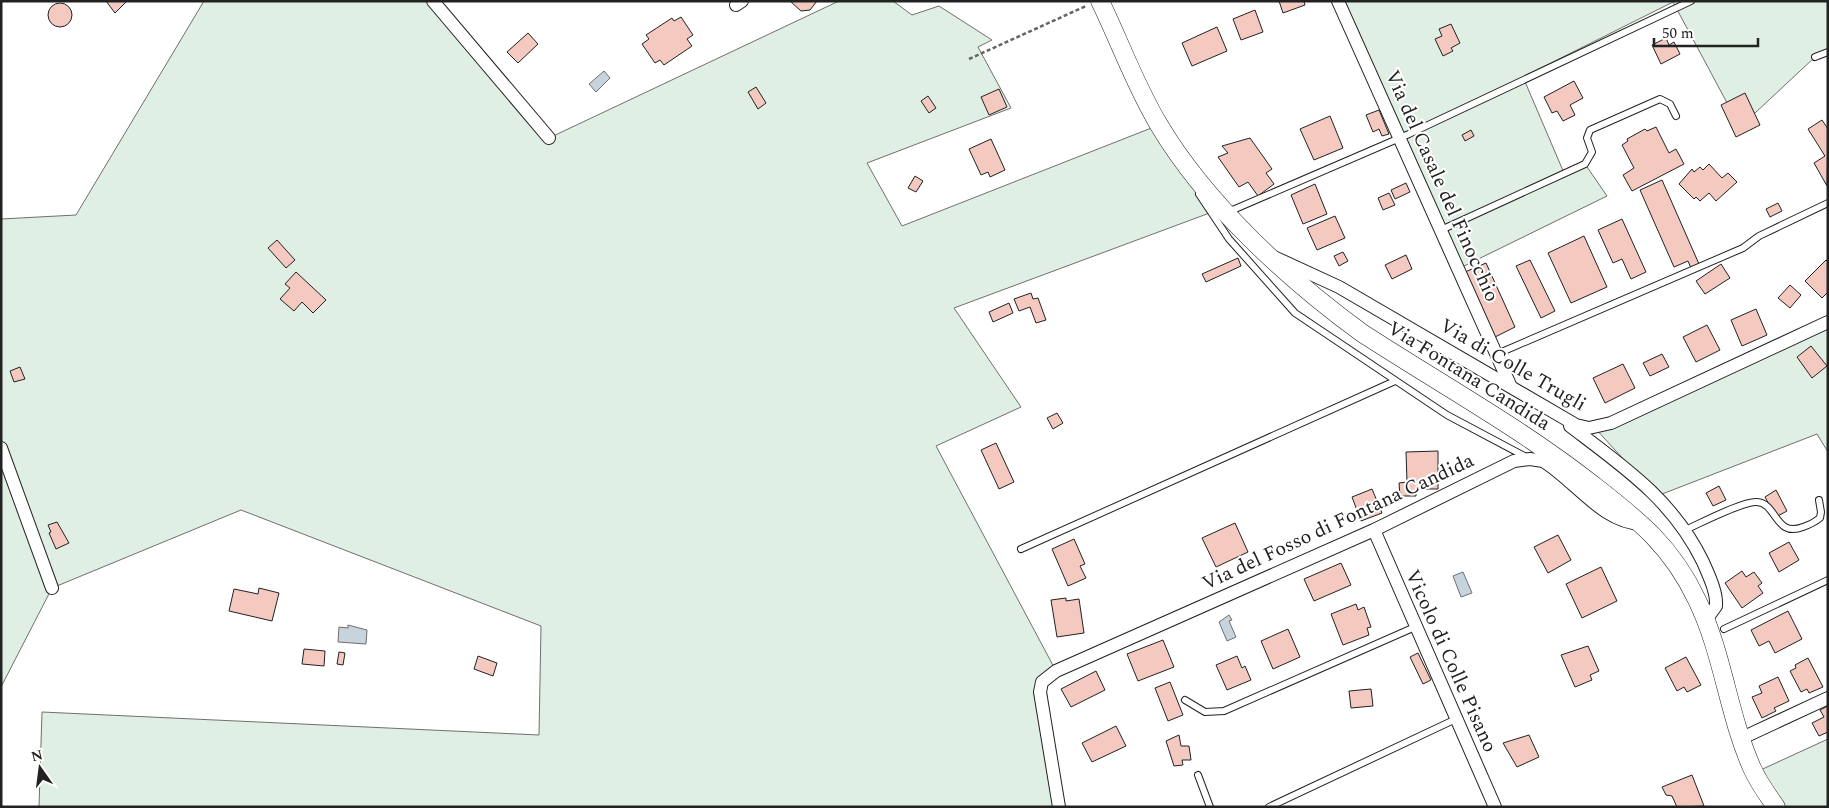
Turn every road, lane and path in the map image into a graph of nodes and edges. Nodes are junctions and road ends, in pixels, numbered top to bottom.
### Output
1 (433, 1) edge
2 (1338, 1) edge
3 (1691, 1) edge
4 (1096, 2) edge
5 (1828, 52) edge
6 (1815, 57) dead end
7 (968, 59) dead end
8 (1676, 116) dead end
9 (549, 138) dead end
10 (1400, 138) junction
11 (1188, 168) junction
12 (1828, 203) edge
13 (1227, 212) junction
14 (1441, 230) junction
15 (1266, 254) junction
16 (1828, 322) edge
17 (1497, 354) junction
18 (1395, 380) junction
19 (1511, 387) junction
20 (1546, 408) junction
21 (1, 448) edge
22 (1530, 459) junction
23 (1819, 500) dead end
24 (1643, 524) junction
25 (1374, 530) junction
26 (1685, 530) junction
27 (1020, 549) dead end
28 (1828, 580) edge
29 (52, 588) dead end
30 (1706, 620) junction
31 (1415, 627) junction
32 (1724, 630) dead end
33 (1828, 698) edge
34 (1185, 700) dead end
35 (1456, 719) junction
36 (1742, 738) junction
37 (1198, 775) dead end
38 (1059, 807) edge
39 (1210, 807) edge
40 (1269, 807) edge
41 (1495, 807) edge
42 (1776, 807) edge

1 - 9 street
2 - 10 street, Via del Casale del Finocchio
3 - 10 lane
4 - 7 path
4 - 11 main road, Via Fontana Candida
5 - 6 lane
8 - 14 lane
10 - 13 lane
10 - 14 street, Via del Casale del Finocchio
11 - 13 main road, Via Fontana Candida
11 - 18 lane
12 - 17 lane
13 - 15 main road, Via Fontana Candida
14 - 17 street, Via del Casale del Finocchio
15 - 19 street, Via di Colle Trugli
15 - 24 main road, Via Fontana Candida
16 - 20 street, Via di Colle Trugli
17 - 19 street, Via del Casale del Finocchio
18 - 22 lane
18 - 27 lane
19 - 20 street, Via di Colle Trugli
20 - 26 street
21 - 29 street
22 - 24 street
22 - 25 street, Via del Fosso di Fontana Candida
23 - 26 lane
24 - 30 main road, Via Fontana Candida
25 - 31 street, Vicolo di Colle Pisano
25 - 38 street, Via del Fosso di Fontana Candida
26 - 30 street
28 - 32 lane
30 - 36 main road, Via Fontana Candida
31 - 34 lane
31 - 35 street, Vicolo di Colle Pisano
33 - 36 street
35 - 40 lane
35 - 41 street, Vicolo di Colle Pisano
36 - 42 main road, Via Fontana Candida
37 - 39 lane

